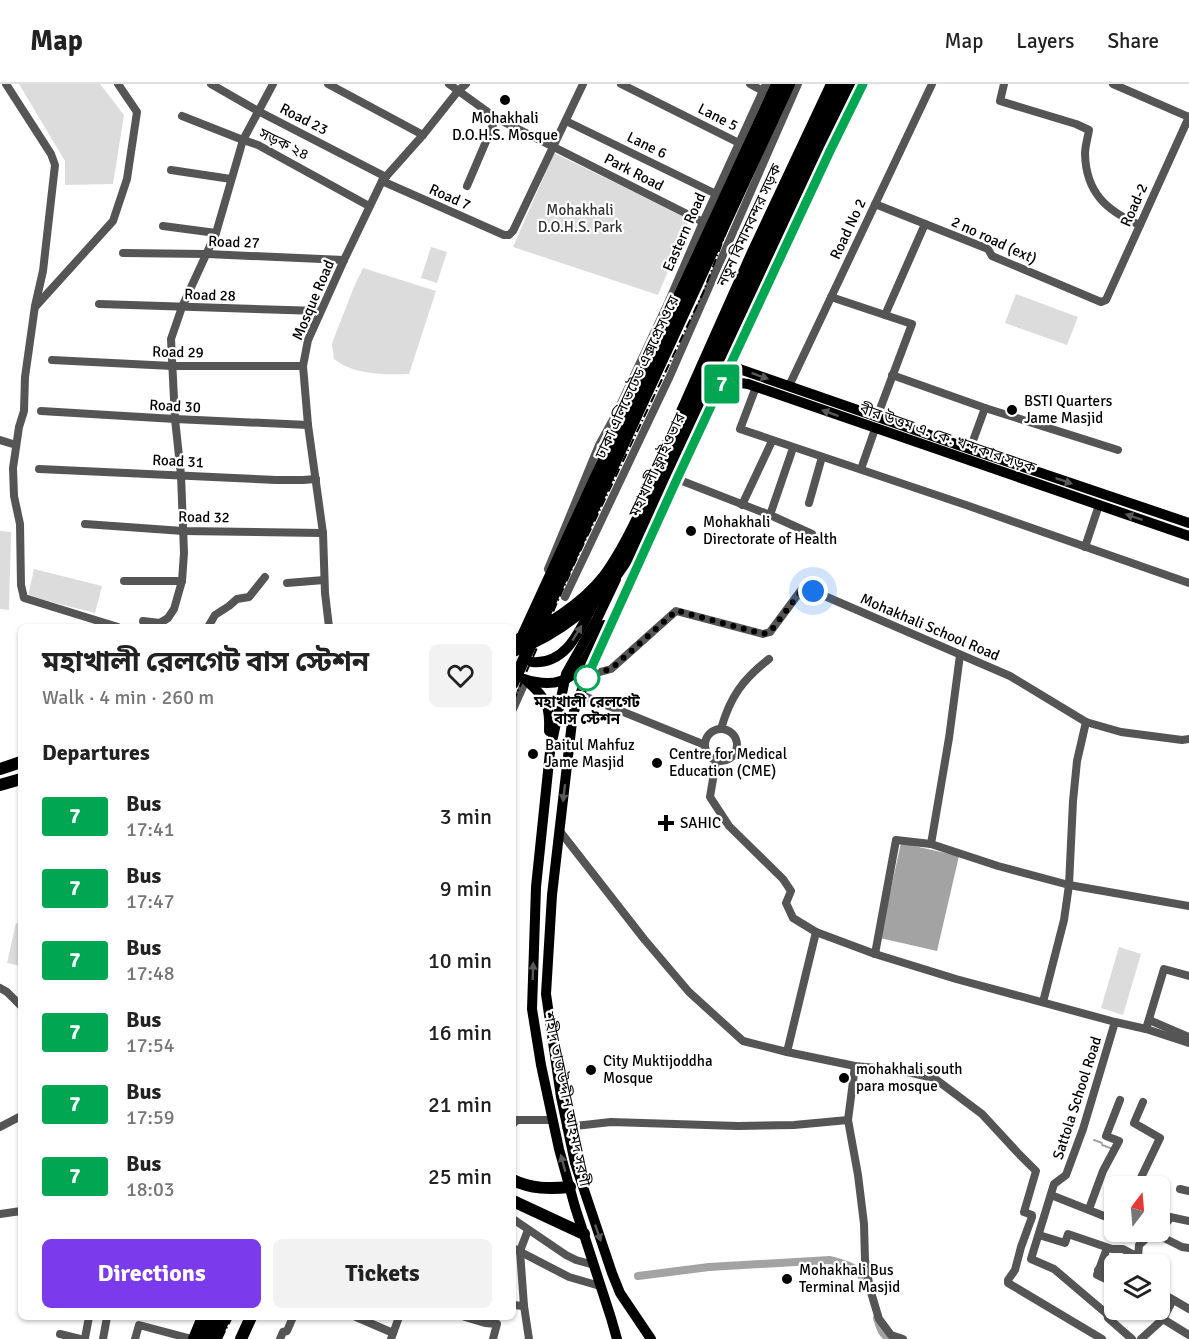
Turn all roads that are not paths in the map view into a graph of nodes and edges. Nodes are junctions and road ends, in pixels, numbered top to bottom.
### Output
1 (6, 84) edge
2 (118, 84) edge
3 (211, 84) edge
4 (273, 84) edge
5 (328, 84) edge
6 (449, 84) edge
7 (466, 84) edge
8 (583, 84) edge
9 (621, 84) edge
10 (750, 84) edge
11 (777, 84) edge
12 (789, 84) edge
13 (798, 84) edge
14 (831, 84) edge
15 (842, 84) edge
16 (851, 84) edge
17 (863, 84) edge
18 (932, 84) edge
19 (1004, 84) edge
20 (1113, 84) edge
21 (764, 87) edge
22 (458, 91) junction
23 (258, 111) junction
24 (182, 116) dead end
25 (1189, 117) edge
26 (495, 118) junction
27 (566, 121) junction
28 (423, 135) junction
29 (243, 140) junction
30 (739, 143) junction
31 (553, 147) junction
32 (171, 170) dead end
33 (231, 179) junction
34 (384, 179) junction
35 (467, 186) dead end
36 (716, 194) junction
37 (875, 204) junction
38 (369, 206) junction
39 (703, 222) junction
40 (925, 224) junction
41 (1140, 225) junction
42 (163, 226) dead end
43 (216, 233) junction
44 (123, 253) dead end
45 (207, 254) junction
46 (344, 260) junction
47 (831, 297) junction
48 (1101, 302) joint
49 (99, 304) dead end
50 (36, 306) junction
51 (182, 307) junction
52 (320, 311) junction
53 (885, 315) junction
54 (52, 360) dead end
55 (704, 360) junction
56 (172, 366) junction
57 (303, 366) junction
58 (731, 366) junction
59 (892, 375) junction
60 (695, 380) junction
61 (724, 380) junction
62 (789, 386) junction
63 (756, 387) junction
64 (985, 408) junction
65 (41, 411) dead end
66 (877, 417) junction
67 (175, 419) junction
68 (308, 425) junction
69 (875, 429) junction
70 (0, 440) edge
71 (772, 441) junction
72 (16, 445) junction
73 (793, 448) junction
74 (970, 449) junction
75 (1118, 450) dead end
76 (822, 457) junction
77 (39, 469) dead end
78 (861, 469) junction
79 (181, 475) junction
80 (316, 479) junction
81 (677, 479) junction
82 (643, 494) junction
83 (809, 503) dead end
84 (742, 505) junction
85 (1099, 505) junction
86 (770, 515) junction
87 (1189, 523) edge
88 (85, 524) dead end
89 (183, 531) junction
90 (323, 533) junction
91 (812, 534) dead end
92 (1189, 536) edge
93 (1085, 547) junction
94 (641, 559) junction
95 (265, 577) dead end
96 (124, 580) dead end
97 (324, 580) junction
98 (182, 581) junction
99 (287, 583) dead end
100 (1189, 583) edge
101 (565, 597) dead end
102 (143, 621) dead end
103 (108, 624) edge
104 (210, 624) edge
105 (329, 624) edge
106 (516, 640) edge
107 (516, 650) edge
108 (516, 651) edge
109 (516, 654) edge
110 (960, 655) junction
111 (516, 656) edge
112 (769, 659) dead end
113 (532, 662) joint
114 (517, 678) edge
115 (564, 680) junction
116 (584, 685) junction
117 (1086, 722) junction
118 (721, 729) junction
119 (1189, 739) edge
120 (705, 745) junction
121 (550, 752) junction
122 (716, 761) junction
123 (18, 763) edge
124 (0, 769) edge
125 (18, 769) edge
126 (0, 773) edge
127 (18, 780) edge
128 (0, 785) edge
129 (18, 786) edge
130 (0, 791) edge
131 (559, 830) junction
132 (931, 844) junction
133 (1069, 885) junction
134 (1189, 906) edge
135 (816, 932) junction
136 (875, 954) junction
137 (1189, 976) edge
138 (0, 988) edge
139 (1043, 1002) junction
140 (18, 1003) edge
141 (1149, 1020) junction
142 (1115, 1022) junction
143 (1146, 1029) junction
144 (1189, 1037) edge
145 (1189, 1043) edge
146 (787, 1052) junction
147 (855, 1066) junction
148 (1120, 1100) dead end
149 (1143, 1102) dead end
150 (18, 1118) edge
151 (554, 1120) junction
152 (848, 1120) junction
153 (516, 1121) edge
154 (0, 1127) edge
155 (566, 1127) junction
156 (1142, 1176) edge
157 (516, 1181) edge
158 (570, 1187) junction
159 (1051, 1195) junction
160 (516, 1202) edge
161 (1089, 1209) junction
162 (18, 1211) edge
163 (0, 1214) edge
164 (1104, 1216) edge
165 (1170, 1216) edge
166 (516, 1221) edge
167 (1189, 1221) edge
168 (528, 1230) junction
169 (584, 1234) junction
170 (1039, 1236) junction
171 (1170, 1241) edge
172 (1142, 1242) edge
173 (1107, 1248) junction
174 (1189, 1248) edge
175 (517, 1250) edge
176 (594, 1265) junction
177 (1098, 1270) junction
178 (1104, 1272) edge
179 (1104, 1279) edge
180 (600, 1286) junction
181 (1170, 1298) edge
182 (1173, 1300) junction
183 (516, 1305) edge
184 (524, 1306) junction
185 (1170, 1306) edge
186 (1189, 1309) edge
187 (1104, 1311) edge
188 (611, 1318) junction
189 (88, 1320) edge
190 (106, 1320) edge
191 (202, 1320) edge
192 (213, 1320) edge
193 (224, 1320) edge
194 (250, 1320) edge
195 (292, 1320) edge
196 (362, 1320) edge
197 (398, 1320) edge
198 (475, 1320) edge
199 (1110, 1320) edge
200 (1162, 1320) edge
201 (1165, 1320) edge
202 (60, 1334) dead end
203 (1189, 1335) edge
204 (392, 1336) edge
205 (82, 1339) edge
206 (103, 1339) edge
207 (135, 1339) edge
208 (193, 1339) edge
209 (204, 1339) edge
210 (214, 1339) edge
211 (241, 1339) edge
212 (280, 1339) edge
213 (493, 1339) edge
214 (529, 1339) edge
215 (617, 1339) edge
216 (623, 1339) edge
217 (651, 1339) edge
218 (903, 1339) edge
219 (1102, 1339) edge
220 (1132, 1339) edge
221 (1141, 1339) edge

1 - 50 street
2 - 50 street
3 - 23 street, Road 23
4 - 23 street
5 - 28 street
6 - 22 street, Park Road
7 - 22 street, Mosque Road
8 - 27 street
9 - 30 street, Lane 5
10 - 21 street
11 - 108 highway, ঢাকা এলিভেটেড এক্সপ্রেসওয়ে
12 - 114 highway, ঢাকা এলিভেটেড এক্সপ্রেসওয়ে
13 - 101 street
14 - 55 main road, নতুন বিমানবন্দর সড়ক
15 - 106 highway, মহাখালী ফ্লাইওভার
16 - 109 highway, মহাখালী ফ্লাইওভার
17 - 58 main road
18 - 37 street, Road No 2
19 - 41 street
20 - 25 street
21 - 30 street, Eastern Road
22 - 26 street, Park Road
22 - 28 street, Mosque Road
23 - 29 street
23 - 34 street, Road 23
24 - 29 street, সড়ক ২৪
25 - 41 street, Road-2
26 - 31 street, Park Road
26 - 35 street
27 - 31 street
27 - 36 street, Lane 6
28 - 34 street, Mosque Road
29 - 33 street
29 - 38 street, সড়ক ২৪
30 - 36 street, Eastern Road
31 - 34 street, Road 7
31 - 39 street, Park Road
32 - 33 street
33 - 43 street
34 - 38 street, Mosque Road
36 - 39 street, Eastern Road
37 - 40 street, 2 no road (ext)
37 - 47 street, Road No 2
38 - 46 street, Mosque Road
39 - 107 street, Eastern Road
40 - 48 street, 2 no road (ext)
40 - 53 street
41 - 48 street, Road-2
42 - 43 street
43 - 45 street
44 - 45 street, Road 27
45 - 46 street, Road 27
45 - 51 street
46 - 52 street, Mosque Road
47 - 53 street
47 - 62 street, Road No 2
49 - 51 street, Road 28
50 - 72 street
51 - 52 street, Road 28
51 - 56 street
52 - 57 street, Mosque Road
53 - 59 street
54 - 56 street, Road 29
55 - 58 main road, বীর উত্তম এ. কে. খন্দকার সড়ক
55 - 60 main road, নতুন বিমানবন্দর সড়ক
56 - 57 street, Road 29
56 - 67 street
57 - 68 street, Mosque Road
58 - 61 main road
58 -> 62 main road, বীর উত্তম এ. কে. খন্দকার সড়ক
59 - 64 street
59 - 66 street
60 - 61 main road, বীর উত্তম এ. কে. খন্দকার সড়ক
60 - 82 main road, নতুন বিমানবন্দর সড়ক
61 - 63 main road, বীর উত্তম এ. কে. খন্দকার সড়ক
61 - 81 main road
62 - 66 main road, বীর উত্তম এ. কে. খন্দকার সড়ক
69 -> 63 main road, বীর উত্তম এ. কে. খন্দকার সড়ক
63 - 71 street
64 - 74 street
64 - 75 street
65 - 67 street, Road 30
66 - 74 main road, বীর উত্তম এ. কে. খন্দকার সড়ক
67 - 68 street, Road 30
67 - 79 street
68 - 80 street, Mosque Road
69 - 78 street
69 - 85 main road, বীর উত্তম এ. কে. খন্দকার সড়ক
70 - 72 street
71 - 73 street
71 - 84 street
72 - 103 street
73 - 76 street
73 - 86 street
74 -> 87 main road, বীর উত্তম এ. কে. খন্দকার সড়ক
76 - 78 street
76 - 83 street
77 - 79 street, Road 31
78 - 93 street
79 - 80 street, Road 31
79 - 89 street
80 - 90 street, Mosque Road
81 - 84 street
81 - 94 main road
113 -> 82 main road
82 - 115 main road, শহীদ তাজউদ্দীন আহমদ সরণী
84 - 86 street
92 -> 85 main road, বীর উত্তম এ. কে. খন্দকার সড়ক
85 - 93 street
86 - 91 street
88 - 89 street, Road 32
89 - 90 street, Road 32
89 - 98 street
90 - 97 street, Mosque Road
93 - 100 street
94 - 115 main road
94 - 116 main road
95 - 104 street
96 - 98 street
97 - 99 street
97 - 105 street, Mosque Road
98 - 102 street
110 - 116 street, Mohakhali School Road
110 - 117 street, Mohakhali School Road
110 - 132 street
111 - 113 highway
112 - 118 street
114 - 115 main road
114 - 121 main road
115 - 121 main road, শহীদ তাজউদ্দীন আহমদ সরণী
116 - 120 street
116 -> 131 main road, শহীদ তাজউদ্দীন আহমদ সরণী
117 - 119 street, Mohakhali School Road
117 - 133 street
118 - 120 street
118 - 122 street
120 - 122 street
151 -> 121 main road, শহীদ তাজউদ্দীন আহমদ সরণী
122 - 135 street
123 - 124 highway
125 - 126 highway
127 - 128 highway
129 - 130 highway
131 - 146 street
131 - 155 main road, শহীদ তাজউদ্দীন আহমদ সরণী
132 - 133 street
132 - 136 street
133 - 134 street
133 - 139 street
135 - 136 street
135 - 146 street
136 - 139 street
137 - 141 street
138 - 140 street
139 - 142 street
141 - 143 street
141 - 144 street
142 - 143 street
142 - 159 street, Sattola School Road
143 - 145 street
146 - 147 street
147 - 152 street
147 - 219 street
148 - 161 street
149 - 156 street
150 - 154 street
151 - 153 street
158 -> 151 main road, শহীদ তাজউদ্দীন আহমদ সরণী
152 - 155 street
152 - 218 street
155 -> 217 main road, শহীদ তাজউদ্দীন আহমদ সরণী
157 - 158 highway
158 - 169 main road, শহীদ তাজউদ্দীন আহমদ সরণী
159 - 161 street
159 - 170 street, Sattola School Road
160 - 169 highway
161 - 164 street
162 - 163 street
165 - 167 street
166 - 168 street
168 - 175 street
168 - 176 street
169 - 176 main road, শহীদ তাজউদ্দীন আহমদ সরণী
170 - 173 street
170 - 187 street, Sattola School Road
171 - 174 street
172 - 173 street
173 - 177 street
175 - 180 street
175 - 184 street
176 - 180 main road, শহীদ তাজউদ্দীন আহমদ সরণী
177 - 178 street
177 - 179 street
180 - 188 main road, শহীদ তাজউদ্দীন আহমদ সরণী
181 - 182 street
182 - 185 street
182 - 186 street
183 - 184 street
184 - 214 street
188 - 215 main road, শহীদ তাজউদ্দীন আহমদ সরণী
188 - 216 main road
189 - 205 street
190 - 206 street
191 - 208 highway
192 - 209 highway
193 - 210 highway
194 - 211 highway
195 - 212 street
196 - 204 street
197 - 204 street
198 - 213 street
199 - 220 street, Sattola School Road
200 - 221 street
201 - 203 street
202 - 205 street
207 - 208 street

